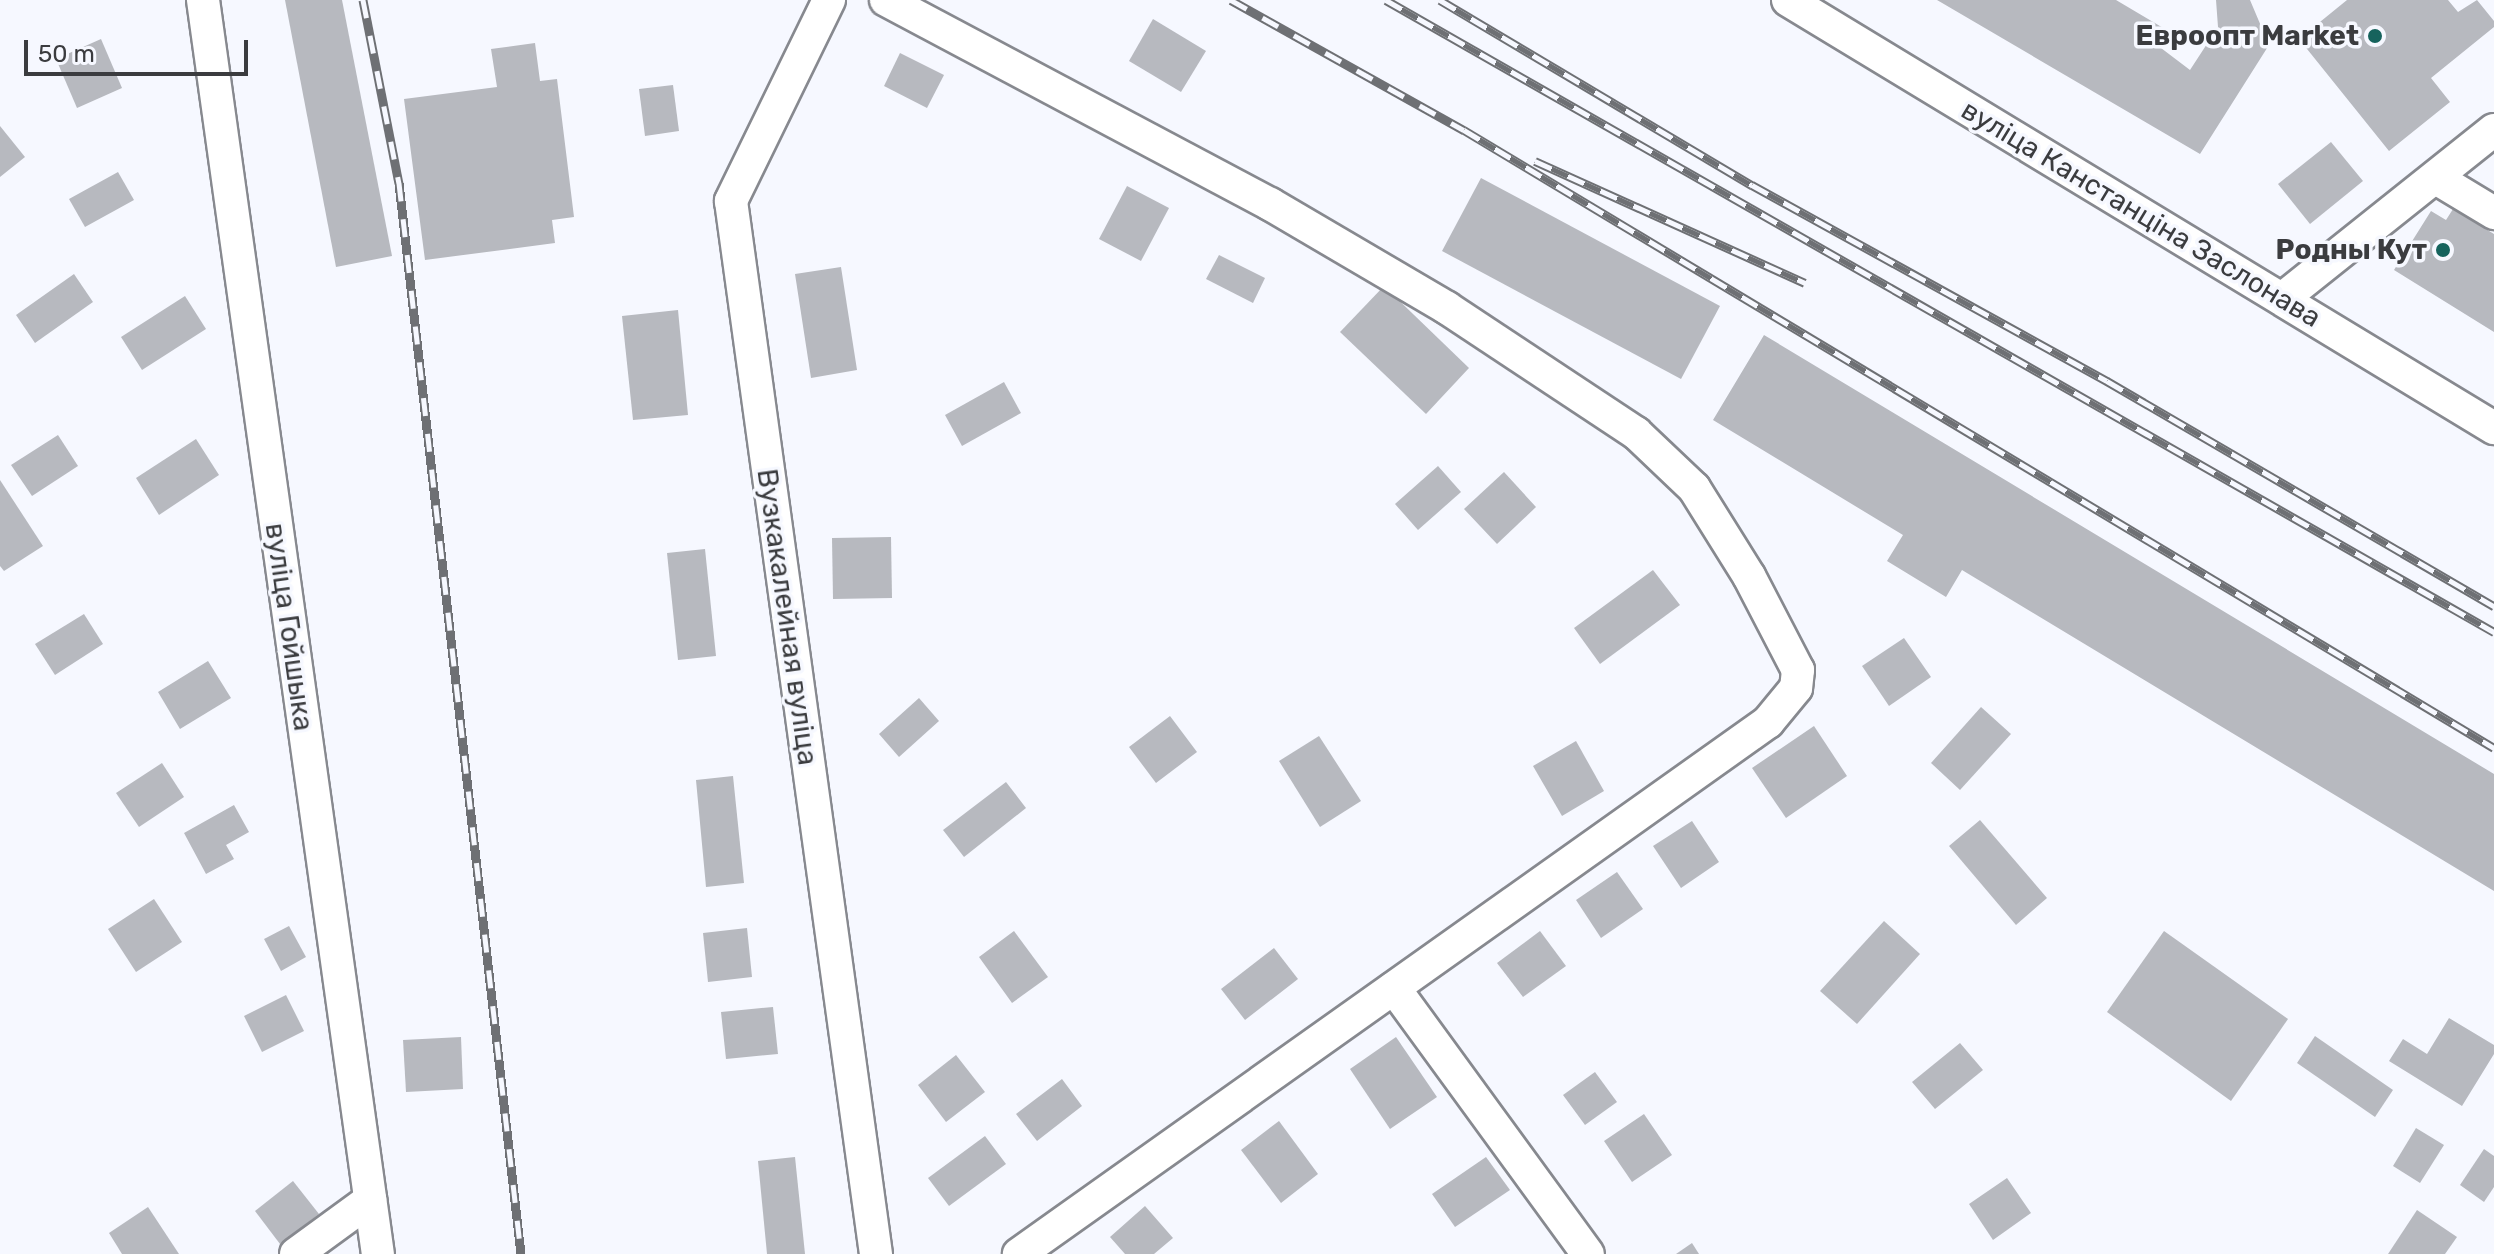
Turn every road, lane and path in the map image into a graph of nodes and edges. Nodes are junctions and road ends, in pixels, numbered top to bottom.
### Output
1 (203, 0) edge
2 (829, 0) edge
3 (886, 0) edge
4 (1788, 0) edge
5 (2494, 130) edge
6 (2436, 178) junction
7 (2494, 213) edge
8 (2282, 299) junction
9 (2494, 428) edge
10 (1394, 988) junction
11 (370, 1200) junction
12 (296, 1254) edge
13 (378, 1254) edge
14 (876, 1254) edge
15 (1019, 1254) edge
16 (1588, 1254) edge

1 - 11 street, вуліца Гойшыка
2 - 14 street, Вузкакалейная вуліца
3 - 10 street
4 - 8 street, вуліца Канстанціна Заслонава
5 - 6 street
6 - 7 street
6 - 8 street
8 - 9 street, вуліца Канстанціна Заслонава
10 - 15 street
10 - 16 street
11 - 12 street
11 - 13 street, вуліца Гойшыка

